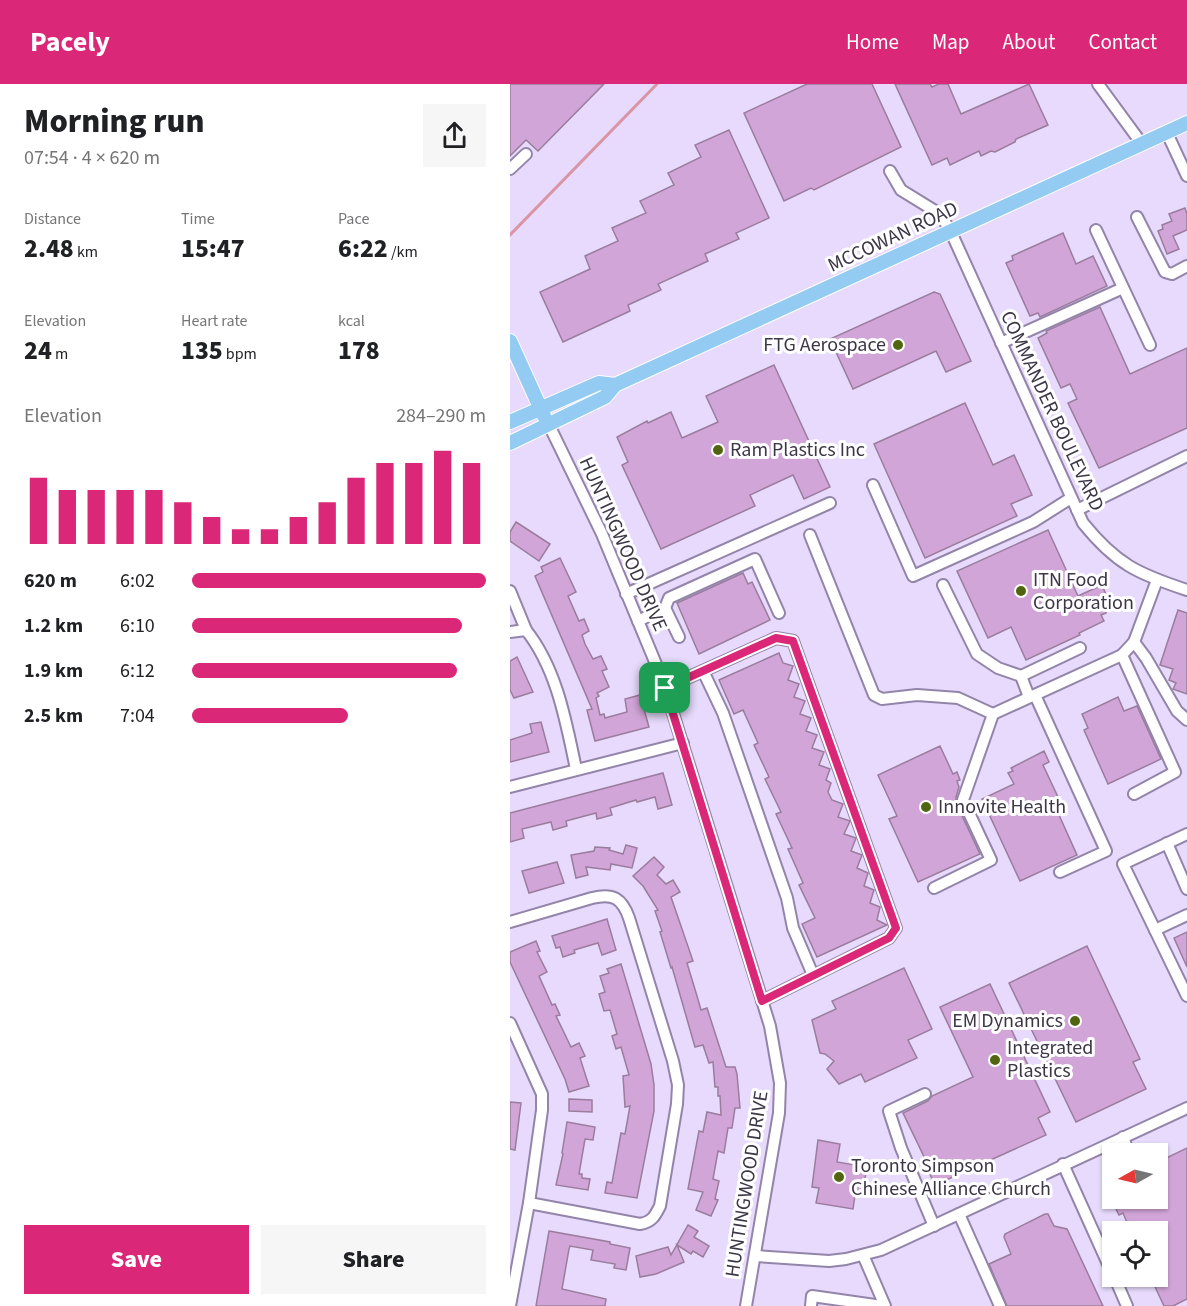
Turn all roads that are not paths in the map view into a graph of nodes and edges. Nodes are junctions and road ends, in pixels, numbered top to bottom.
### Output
1 (1098, 84) edge
2 (1187, 123) edge
3 (1167, 133) junction
4 (1142, 144) junction
5 (526, 154) dead end
6 (510, 169) edge
7 (890, 171) dead end
8 (1187, 176) edge
9 (1137, 217) dead end
10 (1096, 230) dead end
11 (951, 232) junction
12 (1187, 266) edge
13 (1123, 288) junction
14 (1001, 343) junction
15 (511, 345) edge
16 (1150, 345) dead end
17 (615, 385) junction
18 (541, 408) junction
19 (510, 422) edge
20 (549, 426) junction
21 (510, 443) edge
22 (1187, 456) edge
23 (873, 485) dead end
24 (1071, 498) junction
25 (830, 502) dead end
26 (1077, 510) junction
27 (810, 535) dead end
28 (1157, 580) junction
29 (943, 585) dead end
30 (1187, 590) edge
31 (510, 591) edge
32 (626, 594) junction
33 (665, 608) junction
34 (779, 613) dead end
35 (638, 621) junction
36 (526, 630) junction
37 (510, 632) edge
38 (679, 637) dead end
39 (1134, 642) junction
40 (1080, 648) dead end
41 (1122, 655) junction
42 (703, 671) junction
43 (1021, 676) junction
44 (665, 688) junction
45 (1032, 696) junction
46 (993, 714) junction
47 (1187, 720) edge
48 (682, 743) junction
49 (576, 769) junction
50 (510, 787) edge
51 (1134, 794) dead end
52 (1187, 834) edge
53 (1167, 843) junction
54 (1060, 872) dead end
55 (934, 888) dead end
56 (1187, 890) edge
57 (1187, 915) edge
58 (510, 922) edge
59 (1155, 930) junction
60 (813, 975) junction
61 (1187, 996) edge
62 (762, 1001) junction
63 (510, 1023) edge
64 (925, 1094) dead end
65 (1187, 1108) edge
66 (1124, 1137) junction
67 (1126, 1143) edge
68 (1063, 1164) junction
69 (529, 1203) junction
70 (959, 1214) junction
71 (934, 1226) junction
72 (1102, 1251) edge
73 (863, 1255) junction
74 (756, 1256) junction
75 (1118, 1287) edge
76 (510, 1306) edge
77 (746, 1306) edge
78 (811, 1306) edge
79 (884, 1306) edge
80 (1000, 1306) edge
81 (1127, 1306) edge

1 - 4 street
2 - 3 main road, MCCOWAN ROAD
3 - 4 main road, MCCOWAN ROAD
3 - 8 street
4 - 11 main road, MCCOWAN ROAD
5 - 6 street
7 - 11 street, COMMANDER BOULEVARD
9 - 12 street
10 - 13 street
11 - 14 street, COMMANDER BOULEVARD
11 - 17 main road, MCCOWAN ROAD
13 - 14 street
13 - 16 street
14 - 24 street, COMMANDER BOULEVARD
15 - 18 main road
17 - 18 main road, MCCOWAN ROAD
17 - 20 main road, MCCOWAN ROAD
18 - 19 main road, MCCOWAN ROAD
18 - 20 main road
20 - 21 main road, MCCOWAN ROAD
20 - 32 street, HUNTINGWOOD DRIVE
22 - 26 street
23 - 24 street
24 - 26 street, COMMANDER BOULEVARD
25 - 32 street
26 - 28 street, COMMANDER BOULEVARD
27 - 46 street
28 - 30 street, COMMANDER BOULEVARD
28 - 39 street
29 - 43 street
31 - 36 street
32 - 35 street, HUNTINGWOOD DRIVE
33 - 34 street
33 - 35 street
33 - 38 street
35 - 44 street, HUNTINGWOOD DRIVE
36 - 37 street
36 - 49 street
39 - 41 street
39 - 47 street
40 - 43 street
41 - 45 street
41 - 51 street
42 - 44 street
42 - 60 street
42 - 60 street
43 - 45 street
44 - 48 street, HUNTINGWOOD DRIVE
45 - 46 street
45 - 54 street
46 - 55 street
48 - 49 street
48 - 62 street, HUNTINGWOOD DRIVE
49 - 50 street
52 - 53 street
53 - 56 street
53 - 59 street
57 - 59 street
58 - 69 street
59 - 61 street
60 - 62 street
62 - 74 street, HUNTINGWOOD DRIVE
63 - 69 street
64 - 71 street
65 - 66 street
66 - 67 street
66 - 68 street
68 - 70 street
68 - 72 street
69 - 76 street
70 - 71 street
70 - 80 street
71 - 73 street
73 - 74 street
73 - 79 street
74 - 77 street, HUNTINGWOOD DRIVE
75 - 81 street
78 - 79 street

